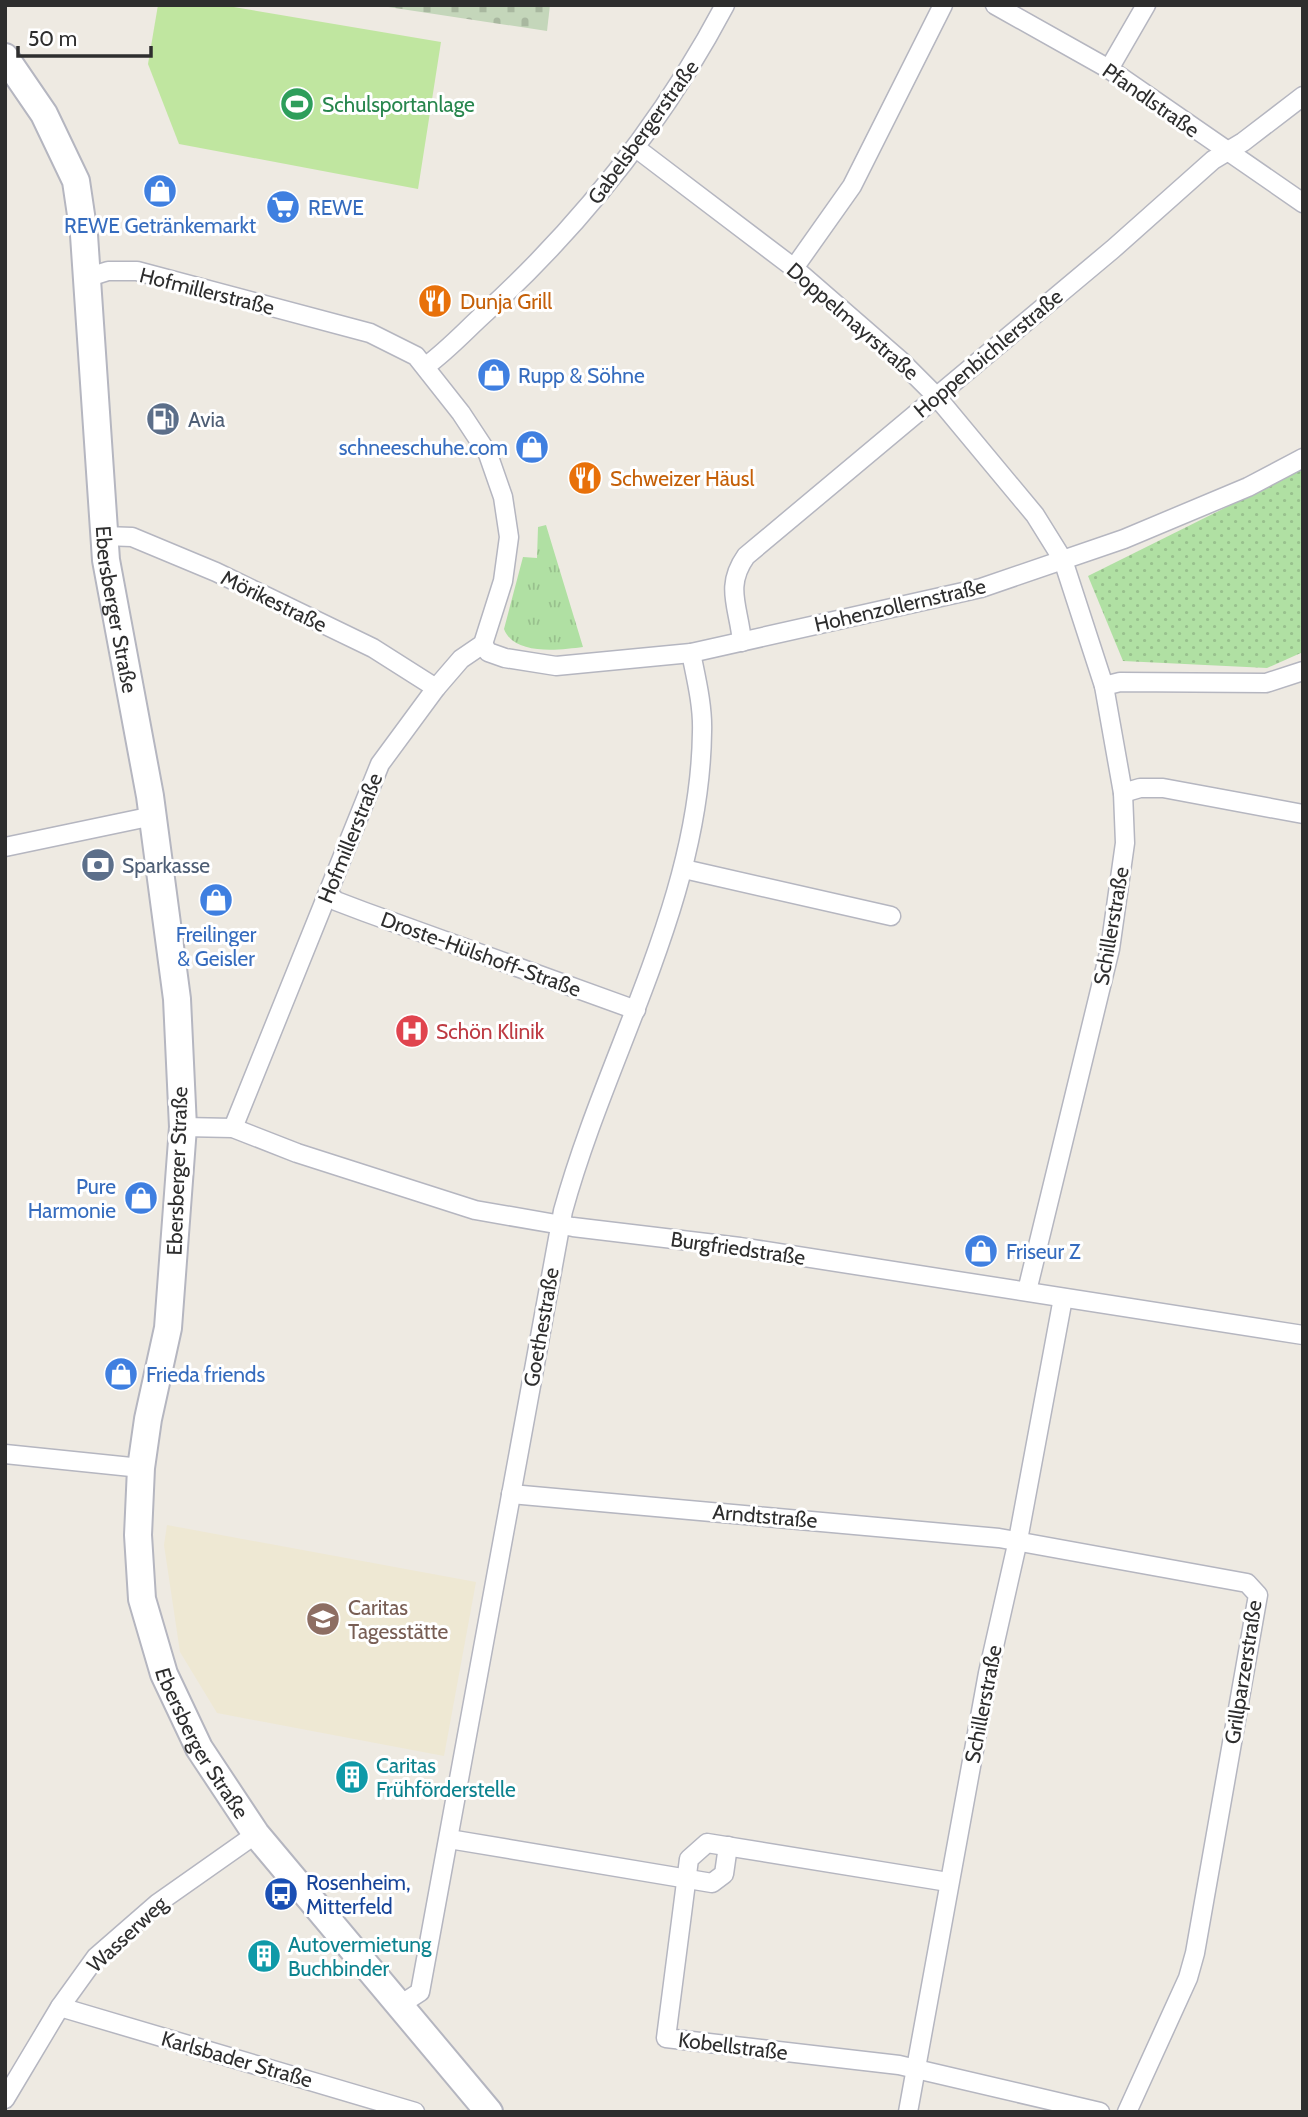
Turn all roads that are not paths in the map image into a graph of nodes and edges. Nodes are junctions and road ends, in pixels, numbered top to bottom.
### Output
1 (725, 5) edge
2 (943, 5) edge
3 (995, 5) edge
4 (1146, 5) edge
5 (5, 57) edge
6 (1109, 69) junction
7 (1303, 96) edge
8 (636, 148) junction
9 (1227, 152) junction
10 (1303, 203) edge
11 (794, 268) junction
12 (86, 278) junction
13 (426, 366) junction
14 (936, 396) junction
15 (1303, 458) edge
16 (104, 536) junction
17 (1063, 560) junction
18 (743, 642) junction
19 (483, 644) junction
20 (691, 653) junction
21 (1303, 671) edge
22 (1104, 686) junction
23 (436, 688) junction
24 (1123, 793) junction
25 (1303, 814) edge
26 (153, 816) junction
27 (5, 847) edge
28 (684, 869) junction
29 (329, 894) junction
30 (891, 916) dead end
31 (636, 1010) junction
32 (183, 1126) junction
33 (233, 1128) junction
34 (560, 1225) junction
35 (1027, 1292) junction
36 (1063, 1298) junction
37 (1303, 1335) edge
38 (5, 1454) edge
39 (141, 1468) junction
40 (511, 1494) junction
41 (1018, 1540) junction
42 (256, 1834) junction
43 (449, 1839) junction
44 (728, 1846) junction
45 (686, 1880) junction
46 (948, 1882) junction
47 (400, 2005) junction
48 (60, 2007) junction
49 (916, 2069) junction
50 (5, 2099) edge
51 (415, 2112) edge
52 (489, 2112) edge
53 (908, 2112) edge
54 (1100, 2112) edge
55 (1127, 2112) edge

1 - 8 street, Gabelsbergerstraße
2 - 11 street
3 - 6 street, Pfandlstraße
4 - 6 street
5 - 12 street, Ebersberger Straße
6 - 9 street, Pfandlstraße
7 - 9 street, Hoppenbichlerstraße
8 - 11 street, Doppelmayrstraße
8 - 13 street, Gabelsbergerstraße
9 - 10 street, Pfandlstraße
9 - 14 street, Hoppenbichlerstraße
11 - 14 street, Doppelmayrstraße
12 - 13 street, Hofmillerstraße
12 - 16 street, Ebersberger Straße
13 - 19 street, Hofmillerstraße
14 - 17 street, Doppelmayrstraße
14 - 18 street, Hoppenbichlerstraße
15 - 17 street, Hohenzollernstraße
16 - 23 street, Mörikestraße
16 - 26 street, Ebersberger Straße
17 - 18 street, Hohenzollernstraße
17 - 22 street, Schillerstraße
18 - 20 street, Hohenzollernstraße
19 - 20 street, Hohenzollernstraße
19 - 23 street, Hofmillerstraße
20 - 28 street, Goethestraße
21 - 22 street
22 - 24 street, Schillerstraße
23 - 29 street, Hofmillerstraße
24 - 25 street
24 - 35 street, Schillerstraße
26 - 27 street
26 - 32 street, Ebersberger Straße
28 - 30 street
28 - 31 street, Goethestraße
29 - 31 street, Droste-Hülshoff-Straße
29 - 33 street, Hofmillerstraße
31 - 34 street, Goethestraße
32 - 33 street, Burgfriedstraße
32 - 39 street, Ebersberger Straße
33 - 34 street, Burgfriedstraße
34 - 35 street, Burgfriedstraße
34 - 40 street, Goethestraße
35 - 36 street, Burgfriedstraße
36 - 37 street, Burgfriedstraße
36 - 41 street, Schillerstraße
38 - 39 street
39 - 42 street, Ebersberger Straße
40 - 41 street, Arndtstraße
40 - 43 street, Goethestraße
41 - 46 street, Schillerstraße
41 - 55 street, Grillparzerstraße
42 - 47 street, Ebersberger Straße
42 - 48 street, Wasserweg
43 - 45 street
43 - 47 street, Goethestraße
44 - 45 street
44 - 45 street
44 - 46 street
45 - 49 street, Kobellstraße
46 - 49 street, Schillerstraße
47 - 52 street, Ebersberger Straße
48 - 50 street, Wasserweg
48 - 51 street, Karlsbader Straße
49 - 53 street, Schillerstraße
49 - 54 street

